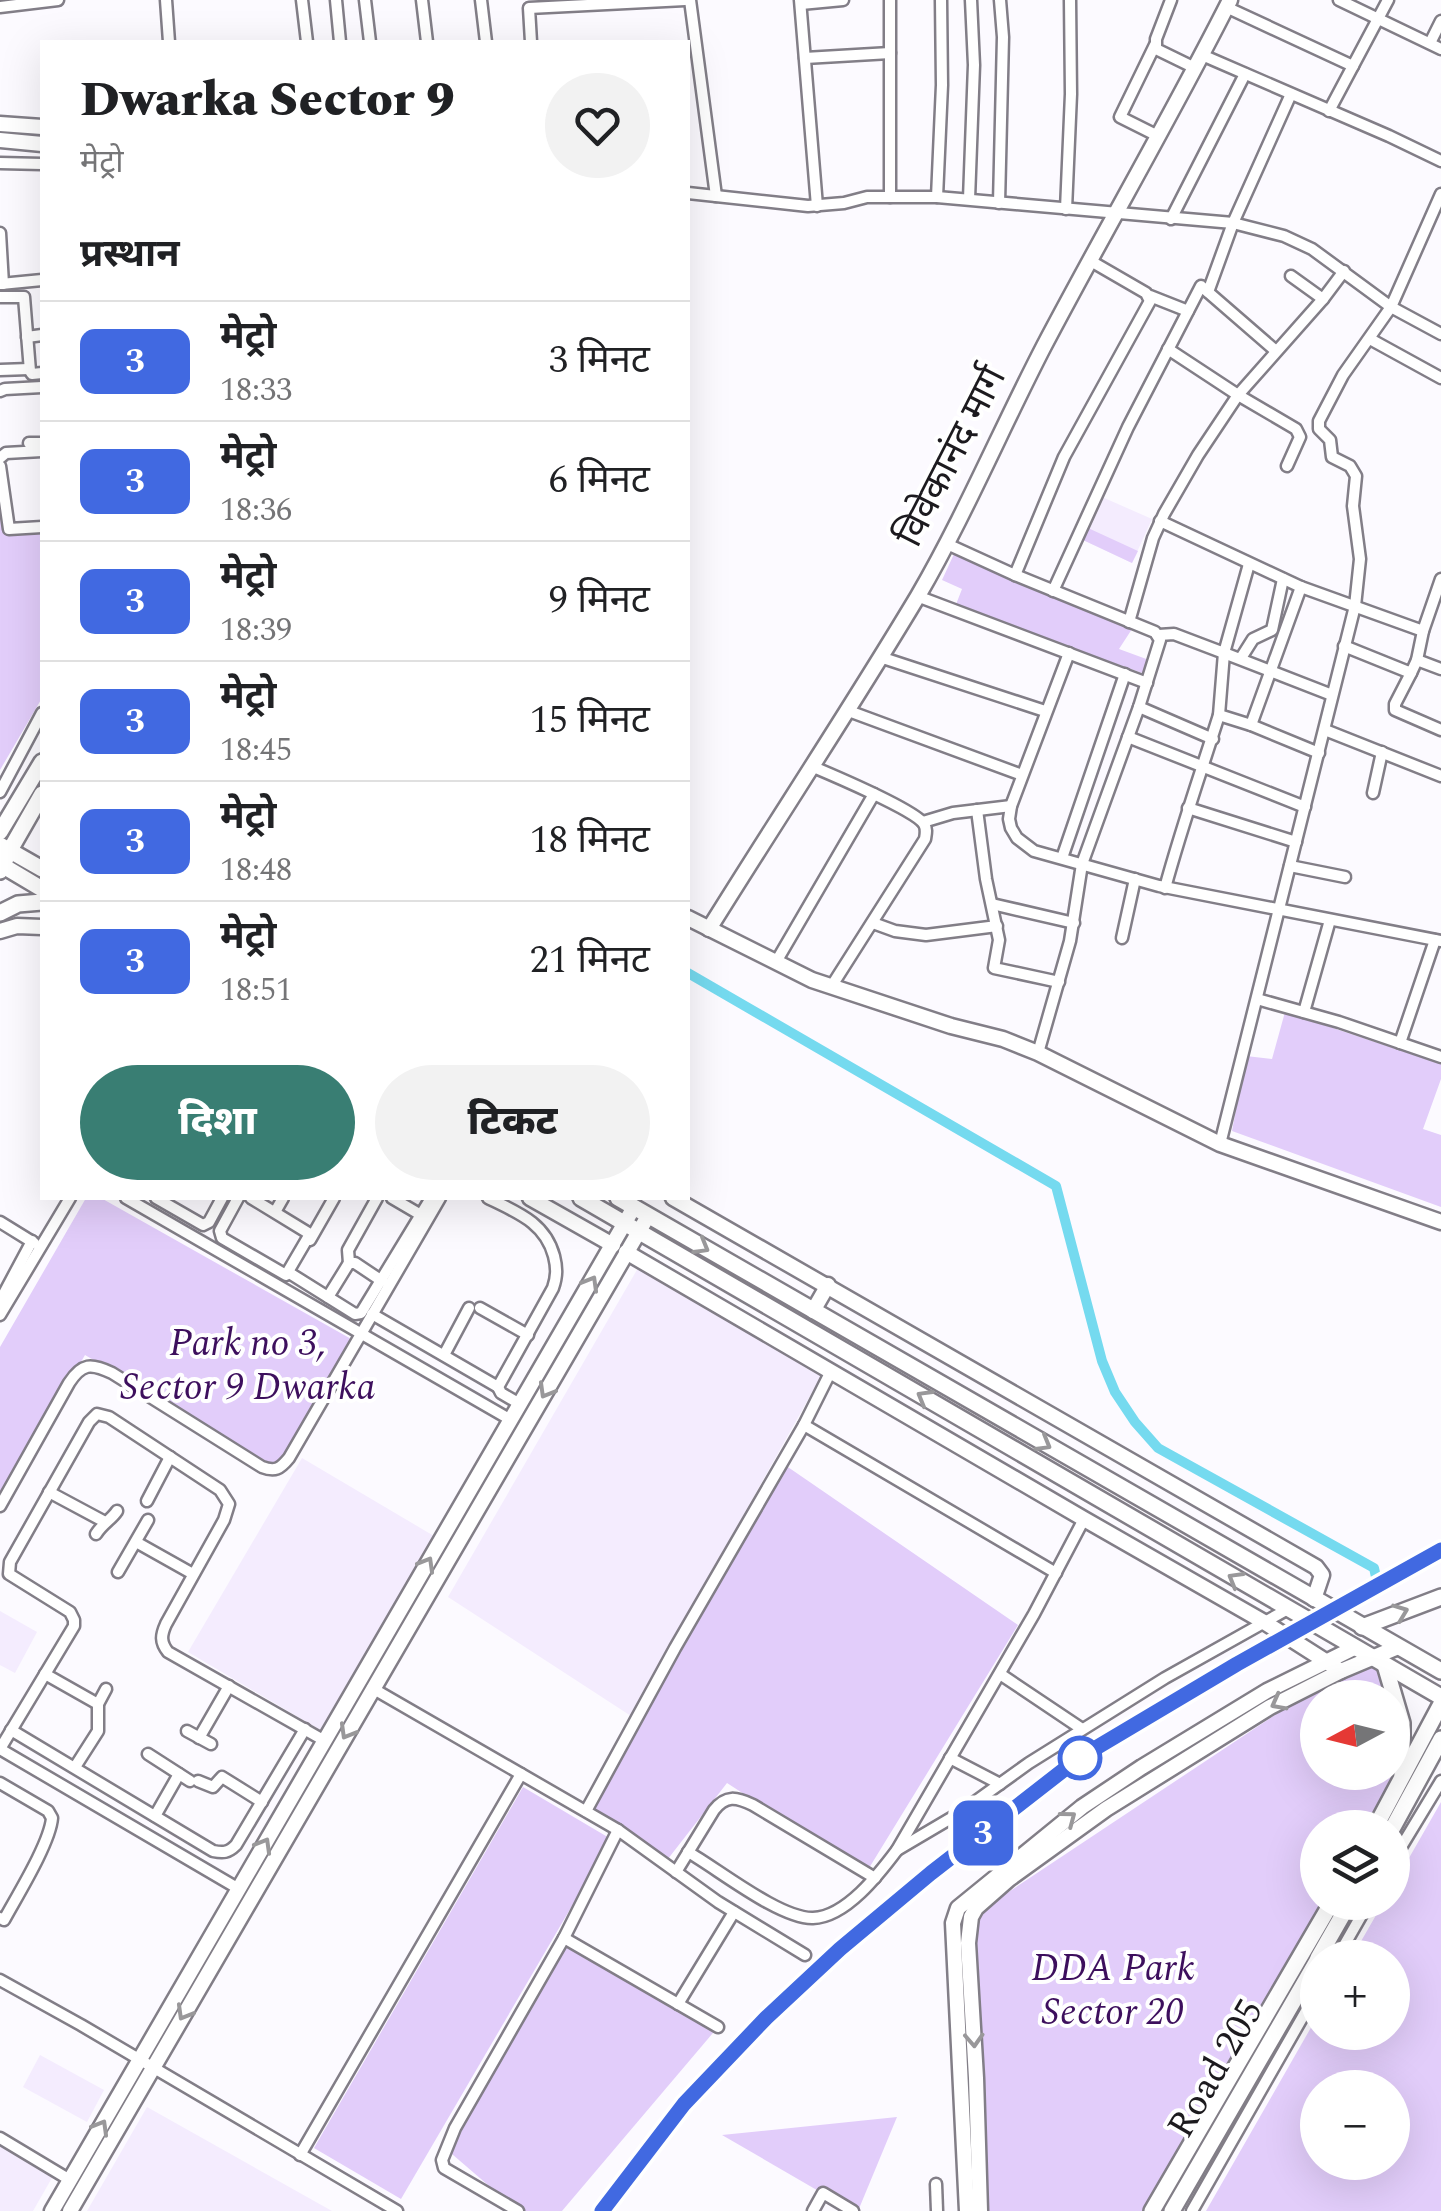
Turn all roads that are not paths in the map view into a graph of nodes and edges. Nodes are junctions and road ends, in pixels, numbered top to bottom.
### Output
1 (58, 0) edge
2 (166, 0) edge
3 (302, 0) edge
4 (336, 0) edge
5 (365, 0) edge
6 (422, 0) edge
7 (481, 0) edge
8 (687, 0) edge
9 (843, 0) edge
10 (890, 0) edge
11 (941, 0) edge
12 (971, 0) edge
13 (1000, 0) edge
14 (1070, 0) edge
15 (1171, 0) edge
16 (1339, 0) edge
17 (1388, 0) edge
18 (800, 2) edge
19 (2, 4) edge
20 (1228, 4) edge
21 (1379, 18) junction
22 (1441, 22) edge
23 (169, 40) edge
24 (307, 40) edge
25 (340, 40) edge
26 (370, 40) edge
27 (427, 40) edge
28 (486, 40) edge
29 (531, 40) edge
30 (1154, 44) junction
31 (1436, 46) edge
32 (890, 53) junction
33 (805, 58) junction
34 (1198, 61) junction
35 (1353, 66) junction
36 (1245, 74) junction
37 (1291, 94) junction
38 (1330, 110) junction
39 (0, 124) edge
40 (40, 127) edge
41 (1158, 136) junction
42 (3, 141) edge
43 (40, 144) edge
44 (1441, 161) edge
45 (2, 163) edge
46 (40, 164) edge
47 (690, 193) edge
48 (1441, 194) edge
49 (716, 196) junction
50 (890, 197) junction
51 (936, 197) junction
52 (969, 199) junction
53 (999, 203) junction
54 (817, 206) junction
55 (1066, 209) junction
56 (1115, 212) junction
57 (1171, 219) junction
58 (1234, 223) junction
59 (1427, 228) junction
60 (0, 233) edge
61 (1441, 235) edge
62 (1089, 260) junction
63 (1344, 271) junction
64 (1291, 276) dead end
65 (40, 280) edge
66 (2, 284) edge
67 (1208, 292) junction
68 (1150, 296) junction
69 (0, 297) edge
70 (1323, 300) junction
71 (1391, 307) junction
72 (1188, 311) junction
73 (1441, 334) edge
74 (40, 335) edge
75 (27, 336) junction
76 (1370, 338) junction
77 (1168, 349) junction
78 (1276, 351) junction
79 (29, 368) junction
80 (0, 370) edge
81 (40, 374) edge
82 (1441, 378) edge
83 (40, 387) edge
84 (0, 391) edge
85 (1238, 396) junction
86 (40, 443) edge
87 (29, 444) dead end
88 (40, 451) edge
89 (0, 458) edge
90 (0, 466) edge
91 (1287, 466) dead end
92 (1160, 521) junction
93 (40, 527) edge
94 (947, 544) junction
95 (1249, 564) junction
96 (1014, 575) junction
97 (1283, 578) junction
98 (1441, 579) edge
99 (1301, 587) junction
100 (1054, 591) junction
101 (917, 596) junction
102 (1355, 606) junction
103 (1130, 622) junction
104 (1441, 624) edge
105 (1425, 626) junction
106 (1232, 627) junction
107 (1159, 635) junction
108 (1260, 635) junction
109 (1344, 646) junction
110 (1224, 652) junction
111 (1069, 653) junction
112 (880, 657) junction
113 (1240, 658) junction
114 (1417, 660) junction
115 (1441, 668) edge
116 (1271, 670) junction
117 (1411, 673) junction
118 (1125, 674) junction
119 (1147, 682) junction
120 (1332, 695) junction
121 (1139, 707) junction
122 (846, 710) junction
123 (1045, 711) junction
124 (1219, 715) junction
125 (40, 717) edge
126 (1251, 725) junction
127 (1325, 730) junction
128 (1441, 730) edge
129 (1128, 737) junction
130 (1213, 739) junction
131 (1382, 752) junction
132 (1319, 753) junction
133 (40, 765) edge
134 (811, 766) junction
135 (1202, 766) junction
136 (1022, 775) junction
137 (1441, 776) edge
138 (0, 792) edge
139 (1373, 793) dead end
140 (874, 794) junction
141 (40, 797) edge
142 (1012, 806) junction
143 (1305, 807) junction
144 (1188, 808) junction
145 (977, 810) junction
146 (923, 822) junction
147 (0, 832) edge
148 (1296, 842) junction
149 (5, 847) edge
150 (1062, 858) junction
151 (1082, 864) junction
152 (1290, 866) junction
153 (1, 867) edge
154 (40, 867) edge
155 (1345, 877) dead end
156 (1135, 879) junction
157 (40, 888) edge
158 (1165, 888) junction
159 (40, 902) edge
160 (992, 904) junction
161 (1279, 910) junction
162 (0, 914) edge
163 (690, 919) edge
164 (1330, 920) junction
165 (873, 923) junction
166 (1074, 923) junction
167 (997, 926) junction
168 (40, 927) edge
169 (710, 929) junction
170 (0, 931) edge
171 (1122, 938) dead end
172 (1438, 941) edge
173 (776, 962) junction
174 (1059, 982) junction
175 (831, 987) junction
176 (1257, 998) junction
177 (1304, 1012) junction
178 (1400, 1042) junction
179 (1038, 1053) junction
180 (1441, 1057) edge
181 (1220, 1144) junction
182 (68, 1200) edge
183 (129, 1200) edge
184 (159, 1200) edge
185 (221, 1200) edge
186 (237, 1200) edge
187 (254, 1200) edge
188 (283, 1200) edge
189 (333, 1200) edge
190 (376, 1200) edge
191 (395, 1200) edge
192 (431, 1200) edge
193 (439, 1200) edge
194 (492, 1200) edge
195 (534, 1200) edge
196 (585, 1200) edge
197 (622, 1200) edge
198 (677, 1200) edge
199 (641, 1211) junction
200 (275, 1212) junction
201 (557, 1213) junction
202 (421, 1215) junction
203 (0, 1222) edge
204 (1441, 1222) edge
205 (201, 1225) junction
206 (632, 1227) junction
207 (544, 1233) junction
208 (194, 1237) junction
209 (35, 1244) junction
210 (620, 1248) junction
211 (350, 1263) junction
212 (291, 1274) junction
213 (382, 1280) junction
214 (828, 1285) junction
215 (283, 1288) junction
216 (328, 1297) junction
217 (0, 1301) edge
218 (814, 1311) junction
219 (372, 1314) junction
220 (0, 1315) edge
221 (360, 1334) junction
222 (528, 1335) junction
223 (441, 1354) junction
224 (831, 1371) junction
225 (498, 1387) junction
226 (520, 1404) junction
227 (511, 1420) junction
228 (964, 1420) junction
229 (804, 1425) junction
230 (953, 1442) junction
231 (170, 1457) junction
232 (49, 1492) junction
233 (147, 1501) dead end
234 (0, 1506) edge
235 (117, 1511) dead end
236 (1084, 1519) junction
237 (148, 1520) dead end
238 (104, 1522) junction
239 (96, 1534) dead end
240 (136, 1542) junction
241 (118, 1572) dead end
242 (1056, 1572) junction
243 (194, 1574) junction
244 (1441, 1597) edge
245 (1314, 1599) junction
246 (1288, 1609) junction
247 (1264, 1622) junction
248 (1362, 1627) junction
249 (1398, 1647) junction
250 (1354, 1648) junction
251 (1328, 1661) junction
252 (1379, 1661) junction
253 (1342, 1671) junction
254 (1441, 1672) edge
255 (45, 1674) junction
256 (1000, 1674) junction
257 (1386, 1680) edge
258 (229, 1686) junction
259 (372, 1688) junction
260 (106, 1689) dead end
261 (1441, 1701) edge
262 (98, 1709) junction
263 (114, 1724) dead end
264 (304, 1729) junction
265 (11, 1730) junction
266 (1082, 1730) junction
267 (186, 1731) dead end
268 (1441, 1739) edge
269 (325, 1741) junction
270 (0, 1749) edge
271 (148, 1754) dead end
272 (950, 1758) junction
273 (1410, 1763) edge
274 (1441, 1765) edge
275 (229, 1766) dead end
276 (75, 1767) junction
277 (521, 1774) junction
278 (189, 1778) junction
279 (222, 1778) junction
280 (1420, 1780) junction
281 (1441, 1781) edge
282 (0, 1783) edge
283 (1000, 1784) junction
284 (262, 1802) junction
285 (1403, 1810) edge
286 (586, 1811) junction
287 (155, 1816) junction
288 (618, 1830) junction
289 (1410, 1832) edge
290 (897, 1850) junction
291 (688, 1852) junction
292 (676, 1872) junction
293 (875, 1878) junction
294 (239, 1889) junction
295 (734, 1912) junction
296 (1322, 1920) edge
297 (1, 1921) edge
298 (564, 1938) junction
299 (805, 1955) dead end
300 (0, 1980) edge
301 (1300, 1989) edge
302 (678, 2004) junction
303 (1300, 2022) edge
304 (718, 2027) dead end
305 (145, 2064) junction
306 (0, 2138) edge
307 (300, 2155) junction
308 (70, 2180) junction
309 (936, 2184) dead end
310 (52, 2211) edge
311 (70, 2211) edge
312 (397, 2211) edge
313 (518, 2211) edge
314 (813, 2211) edge
315 (853, 2211) edge
316 (937, 2211) edge
317 (967, 2211) edge
318 (980, 2211) edge
319 (1152, 2211) edge
320 (1172, 2211) edge
321 (1192, 2211) edge

1 - 19 street
2 - 23 street
3 - 24 street
4 - 25 street
5 - 26 street
6 - 27 street
7 - 28 street
8 - 29 street
8 - 49 street
9 - 18 street
10 - 32 street
11 - 51 street
12 - 52 street
13 - 53 street
14 - 55 street
15 - 30 street
16 - 21 street
17 - 21 street
18 - 33 street
20 - 34 street, विवेकानंद मार्ग
20 - 35 street
21 - 31 street
21 - 35 street
22 - 31 street
30 - 34 street
30 - 41 street
32 - 33 street
32 - 50 street
33 - 54 street
34 - 36 street
34 - 41 street, विवेकानंद मार्ग
35 - 38 street
36 - 37 street
36 - 57 street
37 - 38 street
37 - 58 street
38 - 44 street
39 - 40 street
41 - 56 street, विवेकानंद मार्ग
42 - 43 street
42 - 45 street
45 - 46 street
47 - 49 street
48 - 59 street
49 - 54 street
50 - 51 street
50 - 54 street
51 - 52 street
52 - 53 street
53 - 55 street
55 - 56 street
56 - 57 street
56 - 62 street, विवेकानंद मार्ग
57 - 58 street
58 - 63 street
58 - 67 street
59 - 61 street
59 - 71 street
60 - 66 street
62 - 68 street
62 - 94 street, विवेकानंद मार्ग
63 - 70 street
63 - 71 street
64 - 70 street
65 - 66 street
67 - 72 street
67 - 78 street
68 - 72 street
68 - 96 street
69 - 75 street
70 - 78 street
71 - 73 street
71 - 76 street
72 - 77 street
74 - 75 street
75 - 79 street
76 - 82 street
76 - 102 street
77 - 85 street
77 - 100 street
78 - 85 street
79 - 80 street
79 - 81 street
83 - 84 street
85 - 91 street
85 - 92 street
86 - 87 street
88 - 89 street
90 - 93 street
92 - 95 street
92 - 103 street
94 - 96 street
94 - 101 street, विवेकानंद मार्ग
95 - 97 street
95 - 106 street
96 - 100 street
97 - 99 street
97 - 108 street
98 - 105 street
99 - 102 street
99 - 116 street
100 - 103 street
101 - 111 street
101 - 112 street, विवेकानंद मार्ग
102 - 105 street
102 - 109 street
103 - 107 street
104 - 105 street
105 - 114 street
106 - 108 street
106 - 110 street
107 - 110 street
107 - 119 street
108 - 113 street
109 - 117 street
109 - 120 street
110 - 113 street
110 - 124 street
111 - 118 street
111 - 123 street
112 - 122 street, विवेकानंद मार्ग
112 - 123 street
113 - 116 street
114 - 115 street
114 - 117 street
116 - 120 street
116 - 126 street
117 - 128 street
118 - 119 street
118 - 150 street
119 - 121 street
120 - 127 street
121 - 129 street
121 - 130 street
122 - 134 street, विवेकानंद मार्ग
122 - 136 street
123 - 136 street
124 - 126 street
124 - 130 street
125 - 138 street
126 - 132 street
127 - 131 street
127 - 132 street
129 - 135 street
129 - 151 street
130 - 135 street
131 - 137 street
131 - 139 street
132 - 143 street
133 - 147 main road
134 - 140 street
134 - 169 street, विवेकानंद मार्ग
135 - 143 street
135 - 144 street
136 - 142 street
140 - 146 street
140 - 173 street
141 - 149 main road
142 - 145 street
142 - 150 street
143 - 148 street
144 - 148 street
144 - 158 street
145 - 146 street
145 - 160 street
146 - 165 street
148 - 152 street
149 - 153 main road
149 - 154 main road
150 - 151 street
151 - 156 street
151 - 166 street
152 - 155 street
152 - 161 street
153 - 157 main road
156 - 158 street
156 - 171 street
158 - 161 street
159 - 162 main road
160 - 166 street
160 - 167 street
161 - 164 street
161 - 176 street
163 - 169 street
164 - 172 street
164 - 177 street
165 - 167 street
165 - 175 street
166 - 174 street
167 - 174 street
168 - 170 street
169 - 173 street
172 - 178 street
173 - 175 street
174 - 179 street
175 - 179 street
176 - 177 street
176 - 181 street
177 - 178 street
178 - 180 street
179 - 181 street
181 - 204 street
182 - 209 street
183 - 208 street
184 - 205 street
185 - 205 street
186 - 200 street
187 - 200 street
188 - 200 street
189 - 212 street
190 - 211 street
191 - 202 street
192 - 202 street
193 - 219 street
194 - 207 street
195 - 201 street
196 - 206 main road
197 - 199 main road
198 - 214 street
199 - 206 street
199 -> 218 main road
201 - 207 street
201 - 210 street
202 - 213 street
203 - 209 street
205 - 208 street
206 - 210 street
228 -> 206 main road
207 - 222 street
208 - 215 street
209 - 217 street
209 - 220 street
210 - 224 street
226 -> 210 street
210 -> 259 street
211 - 213 street
211 - 216 street
212 - 215 street
212 - 216 street
213 - 216 street
214 - 218 street
214 - 245 street
215 - 221 street
218 -> 245 main road
219 - 221 street
219 - 223 street
221 - 227 street
221 - 234 street
222 - 223 street
222 - 225 street
223 - 225 street
224 - 229 street
224 - 230 street
225 - 226 street
226 - 227 street
269 -> 227 street
228 - 230 street
246 -> 228 main road
229 - 242 street
229 - 286 street
230 - 236 street
231 - 232 street
231 - 233 street
231 - 243 street
232 - 238 street
232 - 255 street
235 - 238 street
236 - 242 street
236 - 247 street
237 - 240 street
238 - 239 street
240 - 241 street
240 - 243 street
242 - 256 street
243 - 258 street
248 -> 244 main road
245 - 248 main road
246 - 247 street
246 - 250 main road
247 - 251 street
247 - 266 street
248 - 249 main road
249 - 252 street
249 - 254 main road
250 - 251 street
250 - 252 main road
251 - 253 street
317 -> 251 street
252 - 253 street
252 - 257 main road
252 - 261 main road
253 -> 318 street
255 - 262 street
255 - 265 street
256 - 266 street
256 - 272 street
258 - 264 street
258 - 267 street
259 - 277 street
259 -> 305 street
260 - 262 street
261 - 273 main road
262 - 263 street
262 - 276 street
264 - 269 street
264 - 284 street
265 - 270 street
265 - 276 street
266 - 283 street
268 - 280 main road
294 -> 269 street
270 - 294 street
271 - 278 street
272 - 283 street
272 - 290 street
274 - 280 main road
275 - 279 street
276 - 287 street
277 - 286 street
277 - 307 street
278 - 279 street
278 - 287 street
279 - 284 street
280 - 285 main road
281 - 289 street
282 - 297 street
283 - 290 street
284 - 287 street
286 - 288 street
288 - 292 street
288 - 298 street
290 - 293 street
291 - 292 street
291 - 293 street
291 - 293 street
292 - 295 street
294 - 305 street
295 - 299 street
295 - 302 street
296 - 319 main road, Road 205
298 - 302 street
298 - 313 street
300 - 305 street
301 - 320 main road, Road 205
302 - 304 street
303 - 321 street
305 - 307 street
308 -> 305 street
305 - 311 street
306 - 308 street
307 - 312 street
308 - 310 street
309 - 316 street
314 - 315 street

